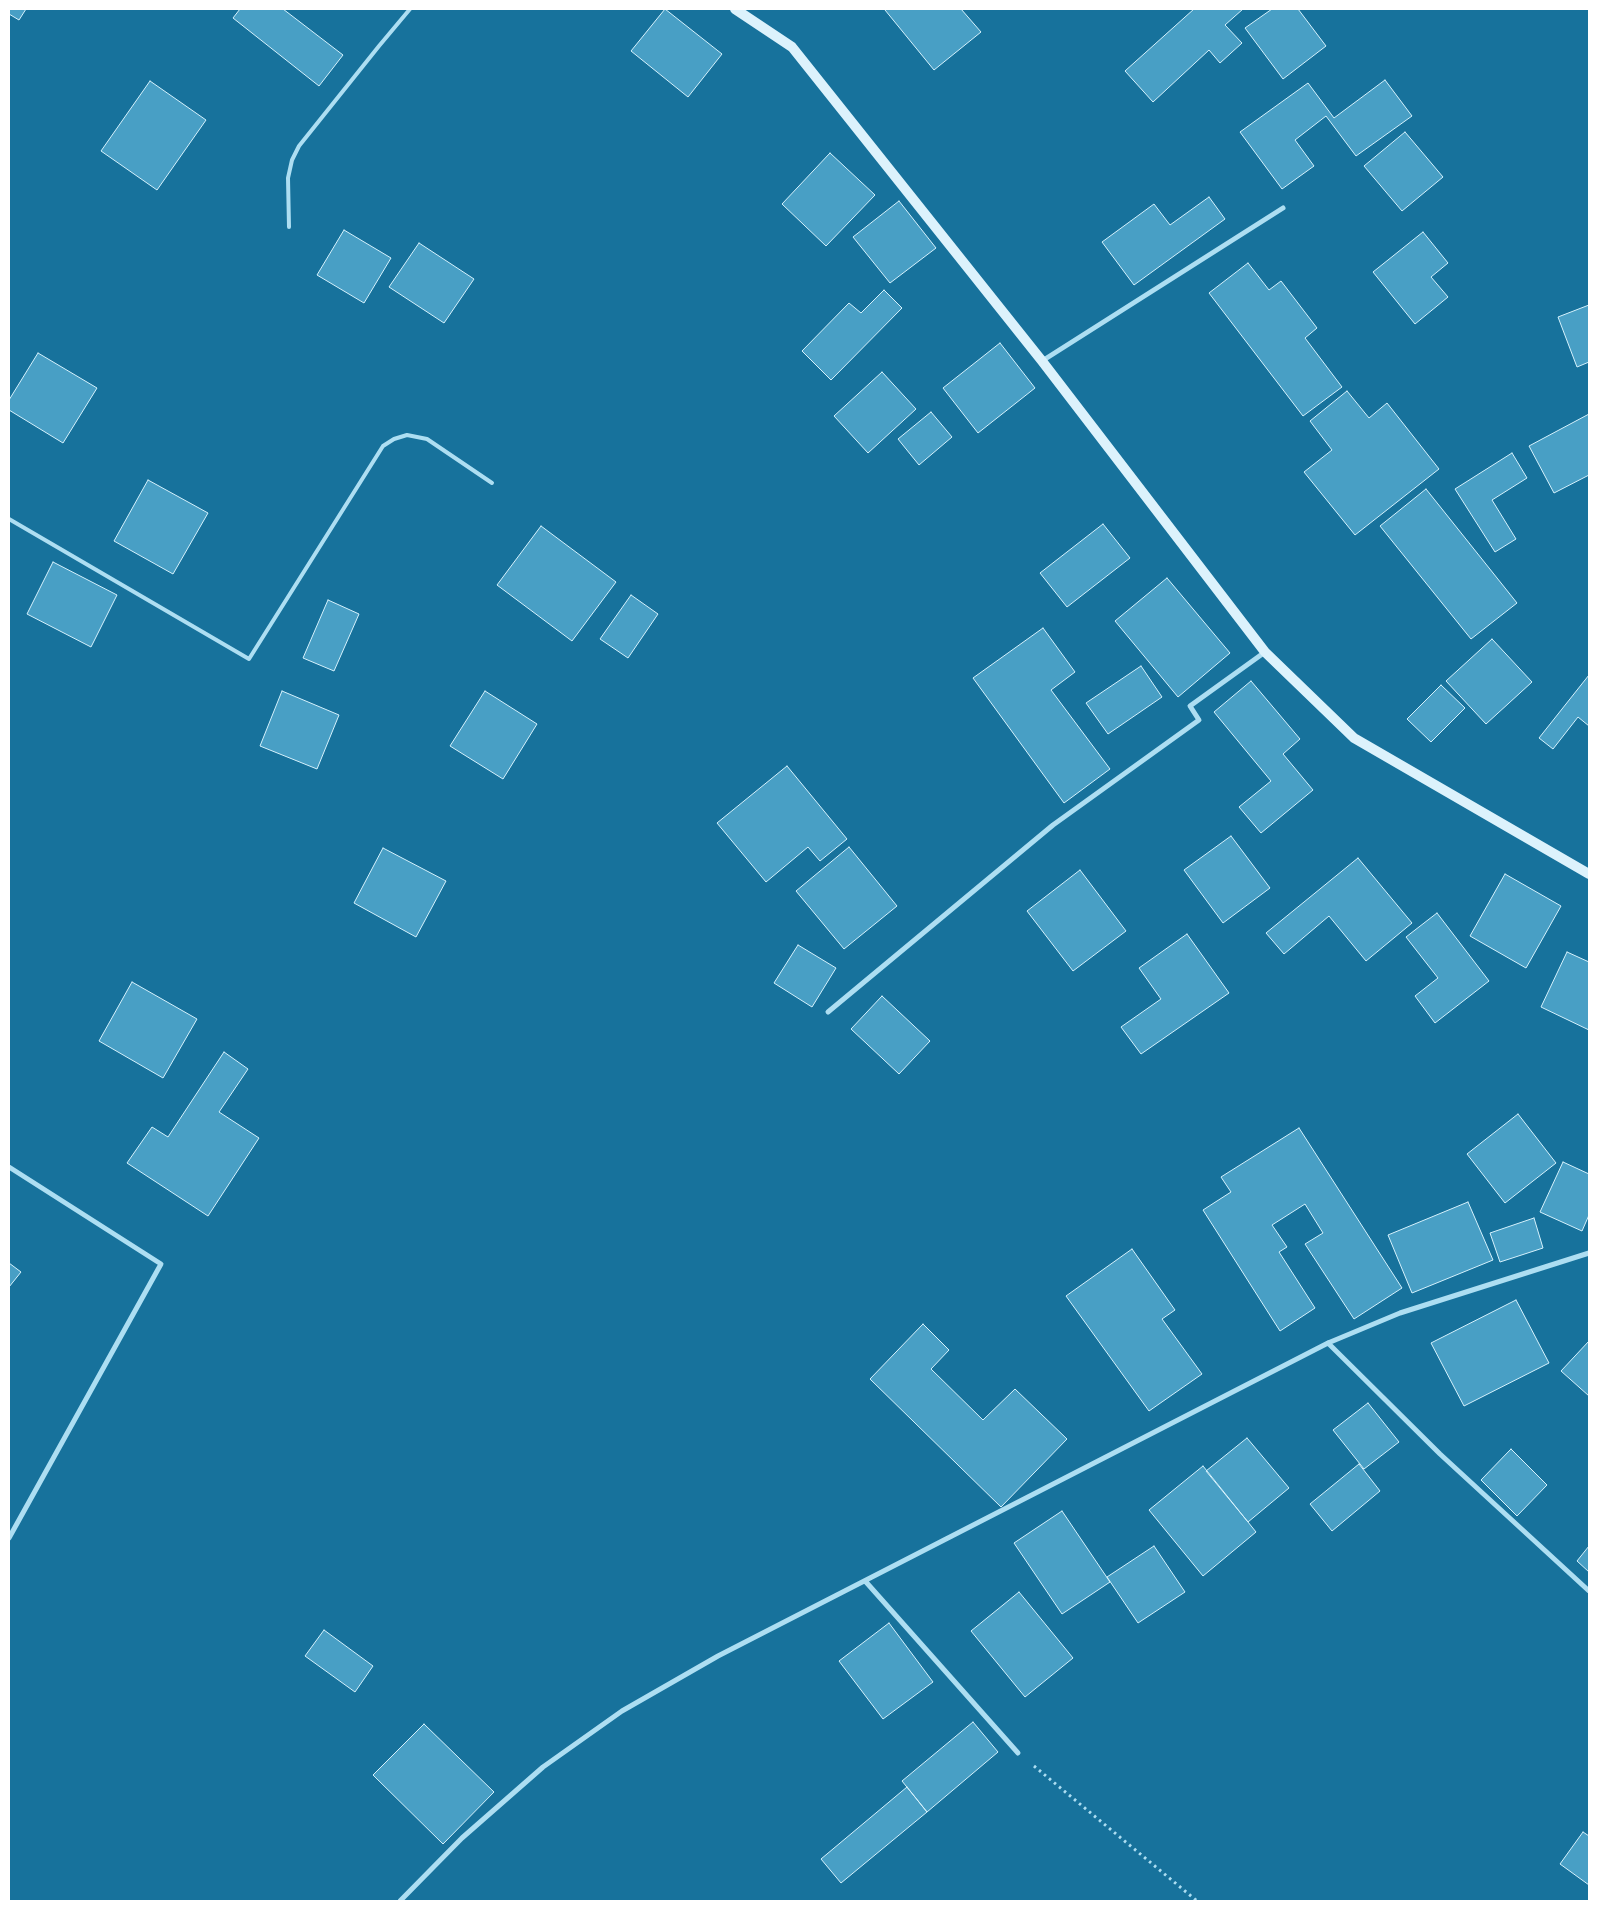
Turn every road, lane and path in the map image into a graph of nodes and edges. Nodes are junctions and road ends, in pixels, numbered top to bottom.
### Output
1 (410, 9) edge
2 (741, 10) edge
3 (1283, 208) dead end
4 (289, 227) dead end
5 (1042, 361) junction
6 (492, 482) dead end
7 (9, 519) edge
8 (1264, 652) junction
9 (1589, 874) edge
10 (828, 1012) dead end
11 (9, 1167) edge
12 (1589, 1253) edge
13 (1328, 1343) junction
14 (9, 1522) edge
15 (15, 1526) junction
16 (9, 1538) edge
17 (866, 1582) junction
18 (1589, 1591) edge
19 (1018, 1753) joint
20 (400, 1901) edge
21 (1197, 1901) edge

1 - 4 lane
2 - 5 street
3 - 5 street
5 - 8 street
6 - 7 lane
8 - 9 street
8 - 10 street
11 - 15 street
12 - 13 street
13 - 17 street
13 - 18 street
14 - 15 street
15 - 16 street
17 - 19 street
17 - 20 street
19 - 21 path

